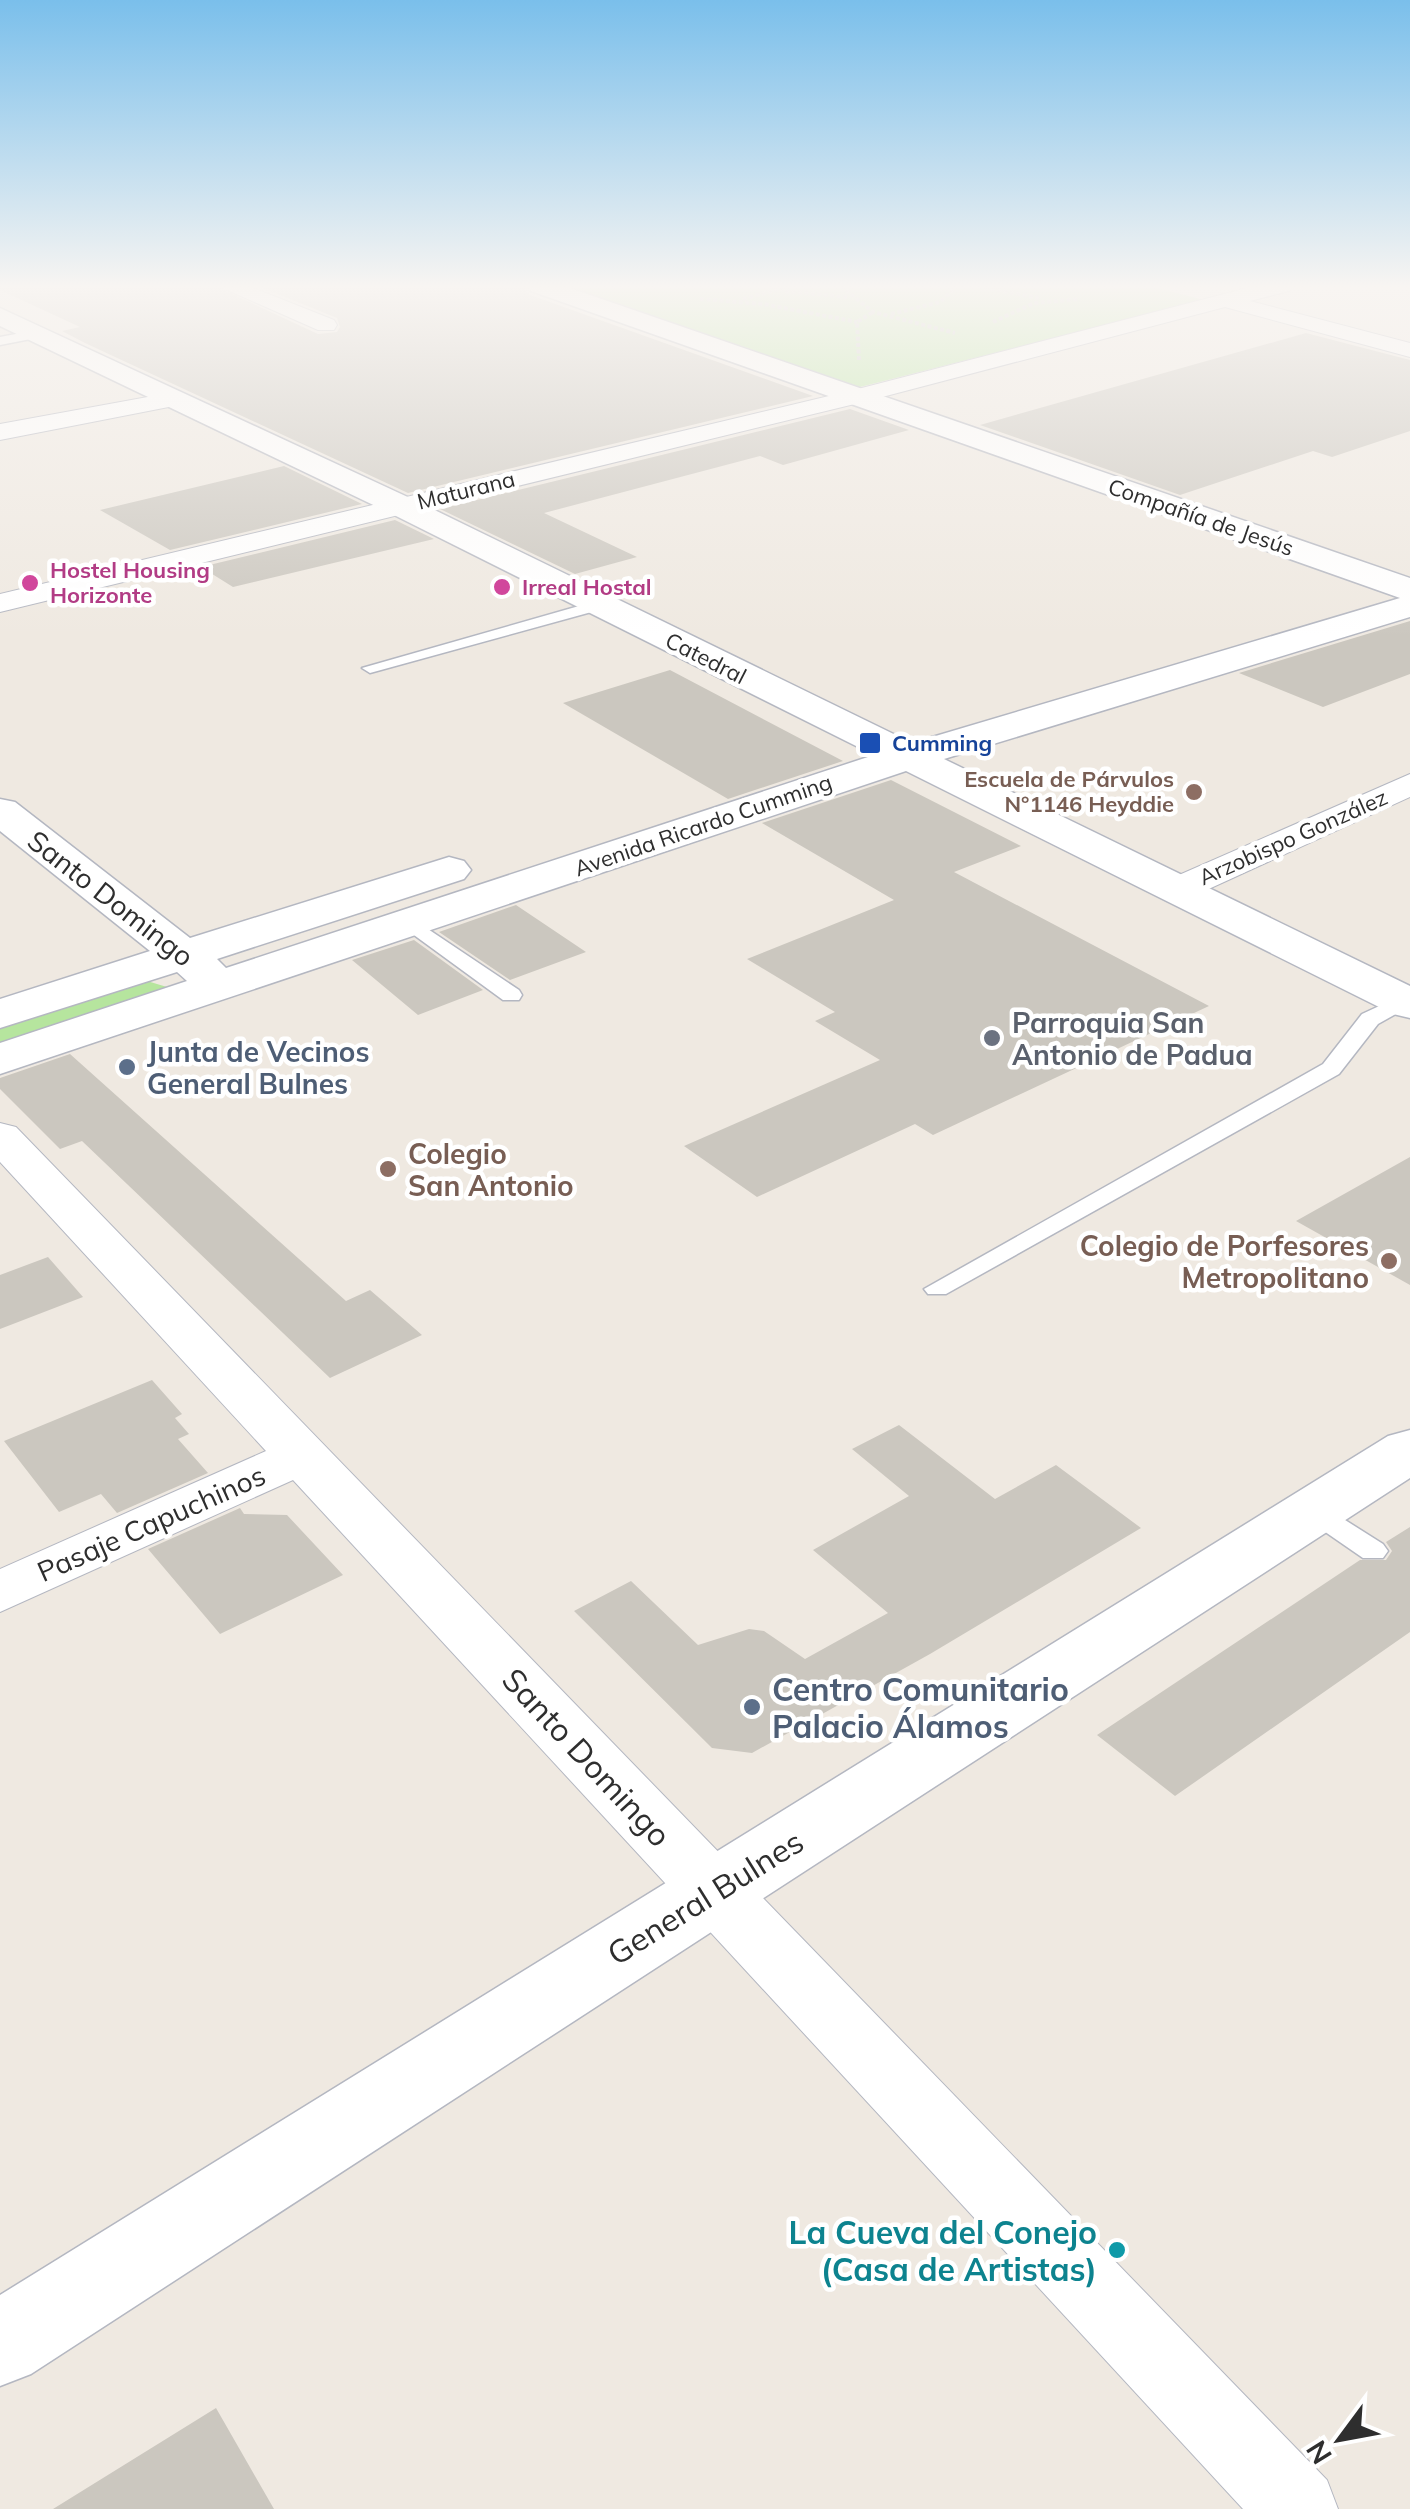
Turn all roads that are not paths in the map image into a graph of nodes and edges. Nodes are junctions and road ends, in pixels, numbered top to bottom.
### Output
1 (153, 403) edge
2 (184, 403) edge
3 (829, 403) edge
4 (878, 403) edge
5 (0, 432) edge
6 (401, 506) junction
7 (1403, 587) edge
8 (0, 603) edge
9 (600, 604) junction
10 (370, 668) dead end
11 (864, 737) junction
12 (904, 758) junction
13 (1410, 784) edge
14 (0, 811) edge
15 (1176, 890) junction
16 (410, 923) junction
17 (185, 955) junction
18 (220, 986) junction
19 (511, 994) dead end
20 (1406, 1002) edge
21 (0, 1014) edge
22 (0, 1058) edge
23 (0, 1136) edge
24 (937, 1289) dead end
25 (1410, 1450) edge
26 (302, 1455) junction
27 (0, 1592) edge
28 (714, 1891) junction
29 (0, 2344) edge
30 (1298, 2509) edge

1 - 5 street
2 - 6 main road, Catedral
3 - 6 street, Maturana
4 - 7 main road, Compañía de Jesús
6 - 8 street, Maturana
6 - 9 main road, Catedral
7 - 11 main road, Avenida Ricardo Cumming
7 - 12 main road, Avenida Ricardo Cumming
9 - 10 lane
9 - 11 main road, Catedral
11 - 12 main road, Catedral
11 - 17 main road, Avenida Ricardo Cumming
12 - 15 main road, Catedral
12 - 16 main road, Avenida Ricardo Cumming
13 - 15 street, Arzobispo González
14 - 17 main road, Santo Domingo
15 - 20 main road, Catedral
16 - 18 main road, Avenida Ricardo Cumming
16 - 19 lane
17 - 18 main road, Santo Domingo
17 - 21 main road, Avenida Ricardo Cumming
18 - 22 main road, Avenida Ricardo Cumming
20 - 24 lane
23 - 26 street, Santo Domingo
25 - 28 main road, General Bulnes
26 - 27 street, Pasaje Capuchinos
26 - 28 street, Santo Domingo
28 - 29 main road, General Bulnes
28 - 30 street, Santo Domingo

